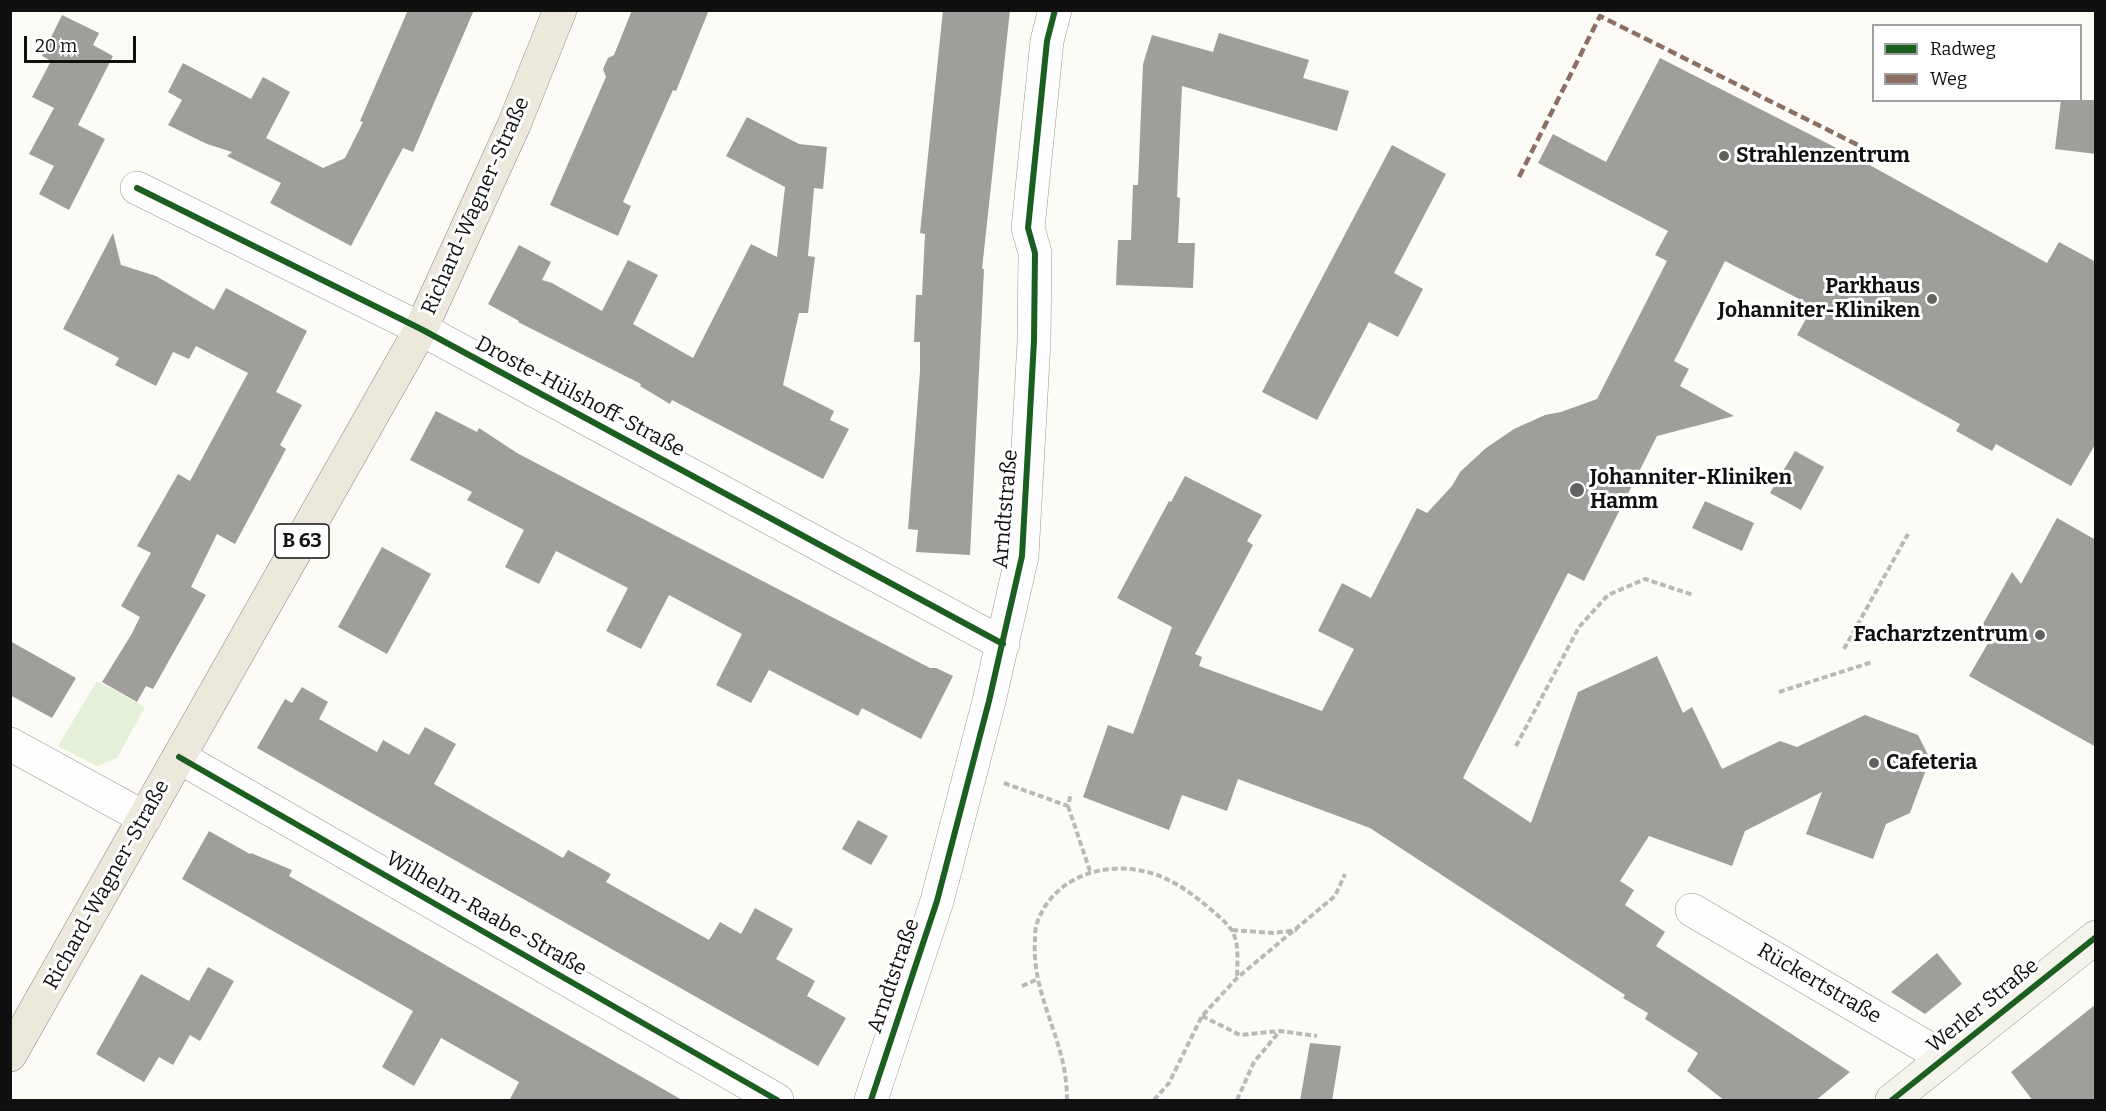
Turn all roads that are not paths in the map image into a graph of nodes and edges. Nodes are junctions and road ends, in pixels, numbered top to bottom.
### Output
1 (560, 10) edge
2 (1055, 10) edge
3 (137, 188) dead end
4 (421, 329) junction
5 (1003, 644) junction
6 (10, 744) edge
7 (179, 757) junction
8 (145, 818) junction
9 (1692, 910) dead end
10 (2096, 937) edge
11 (10, 1055) edge
12 (1945, 1058) junction
13 (777, 1101) edge
14 (871, 1101) edge
15 (1892, 1101) edge

1 - 4 main road, Richard-Wagner-Straße / B 63
2 - 5 street, Arndtstraße
3 - 4 street, Droste-Hülshoff-Straße
4 - 5 street, Droste-Hülshoff-Straße
4 - 7 main road, Richard-Wagner-Straße / B 63
5 - 14 street, Arndtstraße
6 - 8 street
7 - 8 main road, Richard-Wagner-Straße / B 63
7 - 13 street, Wilhelm-Raabe-Straße
8 - 11 main road, Richard-Wagner-Straße / B 63
9 - 12 street, Rückertstraße
10 - 12 main road, Werler Straße
12 - 15 main road, Werler Straße

